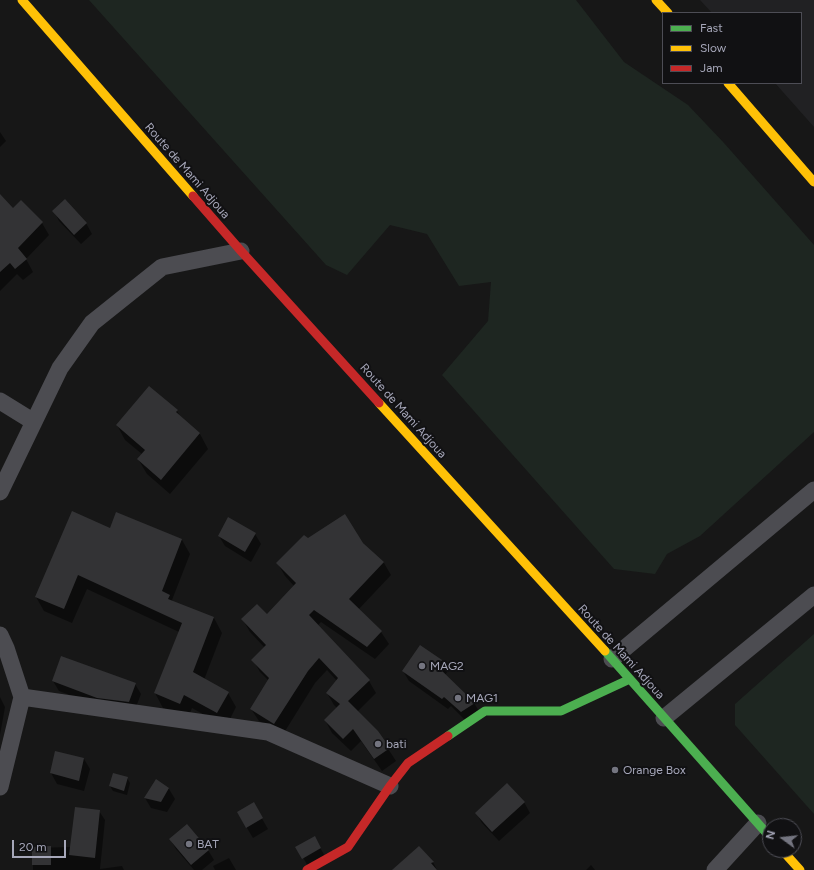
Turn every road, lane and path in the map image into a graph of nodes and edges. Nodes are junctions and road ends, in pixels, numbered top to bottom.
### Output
1 (22, 0) edge
2 (656, 0) edge
3 (667, 12) edge
4 (729, 84) edge
5 (814, 182) edge
6 (241, 251) junction
7 (0, 401) edge
8 (34, 422) junction
9 (814, 490) edge
10 (0, 492) edge
11 (814, 595) edge
12 (0, 635) edge
13 (612, 659) junction
14 (630, 679) junction
15 (22, 697) junction
16 (664, 718) junction
17 (390, 786) junction
18 (0, 787) edge
19 (758, 823) junction
20 (762, 828) edge
21 (789, 858) edge
22 (307, 870) edge
23 (715, 870) edge
24 (800, 870) edge

1 - 6 street, Route de Mami Adjoua
2 - 3 street
4 - 5 street
6 - 8 street
6 - 13 street, Route de Mami Adjoua
7 - 8 street
8 - 10 street
9 - 13 street
11 - 16 street
12 - 15 street
13 - 14 street, Route de Mami Adjoua
14 - 16 street, Route de Mami Adjoua
14 - 17 street
15 - 17 street
15 - 18 street
16 - 19 street, Route de Mami Adjoua
17 - 22 street
19 - 20 street, Route de Mami Adjoua
19 - 23 street
21 - 24 street

